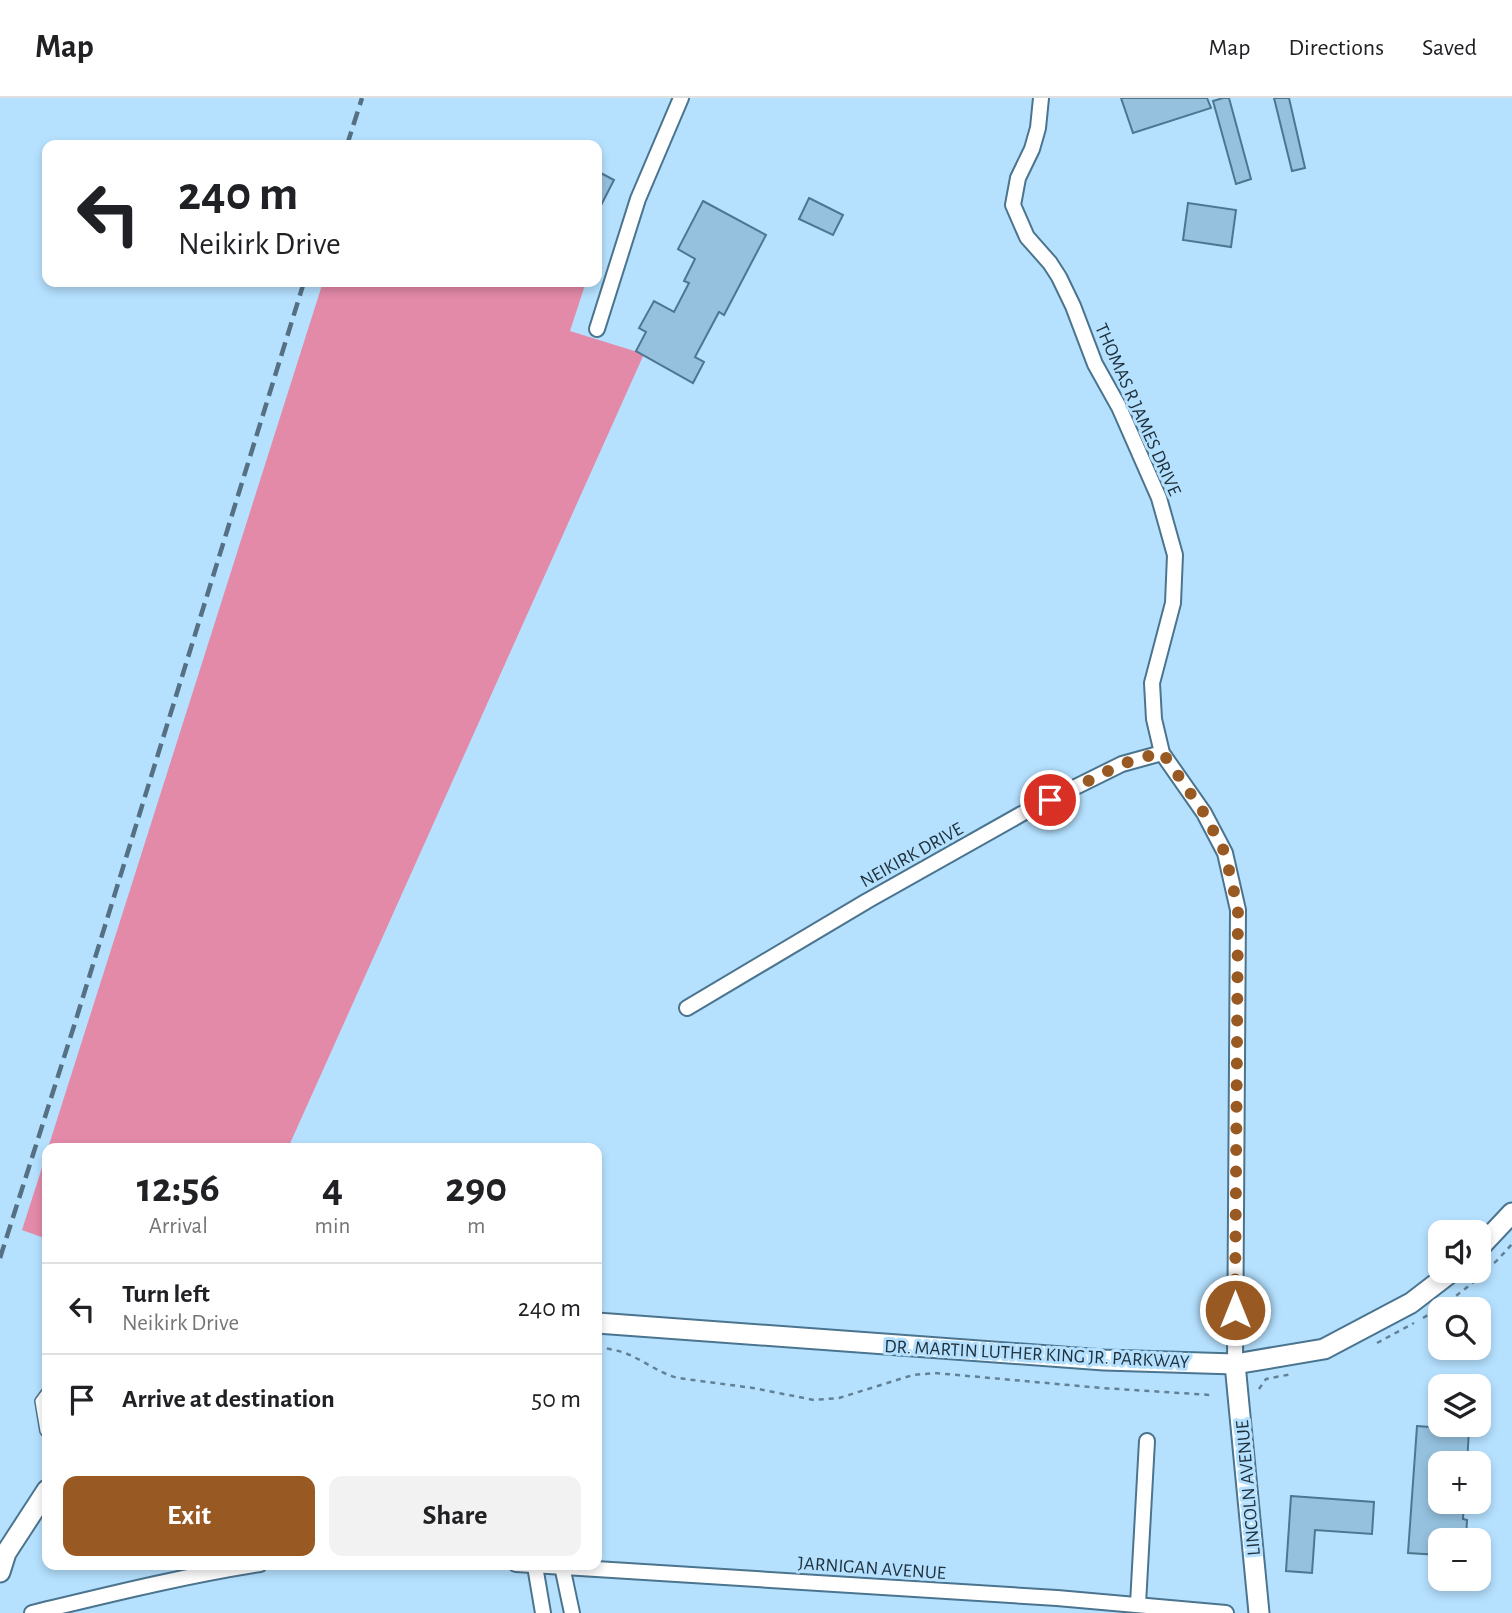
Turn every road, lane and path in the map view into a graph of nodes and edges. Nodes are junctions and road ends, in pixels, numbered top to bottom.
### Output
1 (681, 98) edge
2 (1041, 98) edge
3 (597, 329) dead end
4 (1162, 752) junction
5 (687, 1008) dead end
6 (1512, 1213) edge
7 (1491, 1235) edge
8 (1437, 1283) edge
9 (602, 1323) edge
10 (602, 1348) edge
11 (1235, 1364) junction
12 (1211, 1395) dead end
13 (42, 1397) edge
14 (42, 1419) edge
15 (1147, 1441) dead end
16 (42, 1498) edge
17 (602, 1569) edge
18 (227, 1570) edge
19 (536, 1570) edge
20 (563, 1570) edge
21 (0, 1572) edge
22 (1138, 1604) junction
23 (32, 1613) edge
24 (543, 1613) edge
25 (572, 1613) edge
26 (1226, 1613) edge
27 (1259, 1613) edge

1 - 3 street
2 - 4 street, THOMAS R JAMES DRIVE
4 - 5 street, NEIKIRK DRIVE
4 - 11 street, THOMAS R JAMES DRIVE
6 - 7 main road
8 - 11 main road, DR. MARTIN LUTHER KING JR. PARKWAY
9 - 11 main road, DR. MARTIN LUTHER KING JR. PARKWAY
10 - 12 path
11 - 27 main road, LINCOLN AVENUE
13 - 14 lane
15 - 22 street
16 - 21 main road
17 - 22 street, JARNIGAN AVENUE
18 - 23 street
19 - 24 street
20 - 25 street
22 - 26 street, JARNIGAN AVENUE

